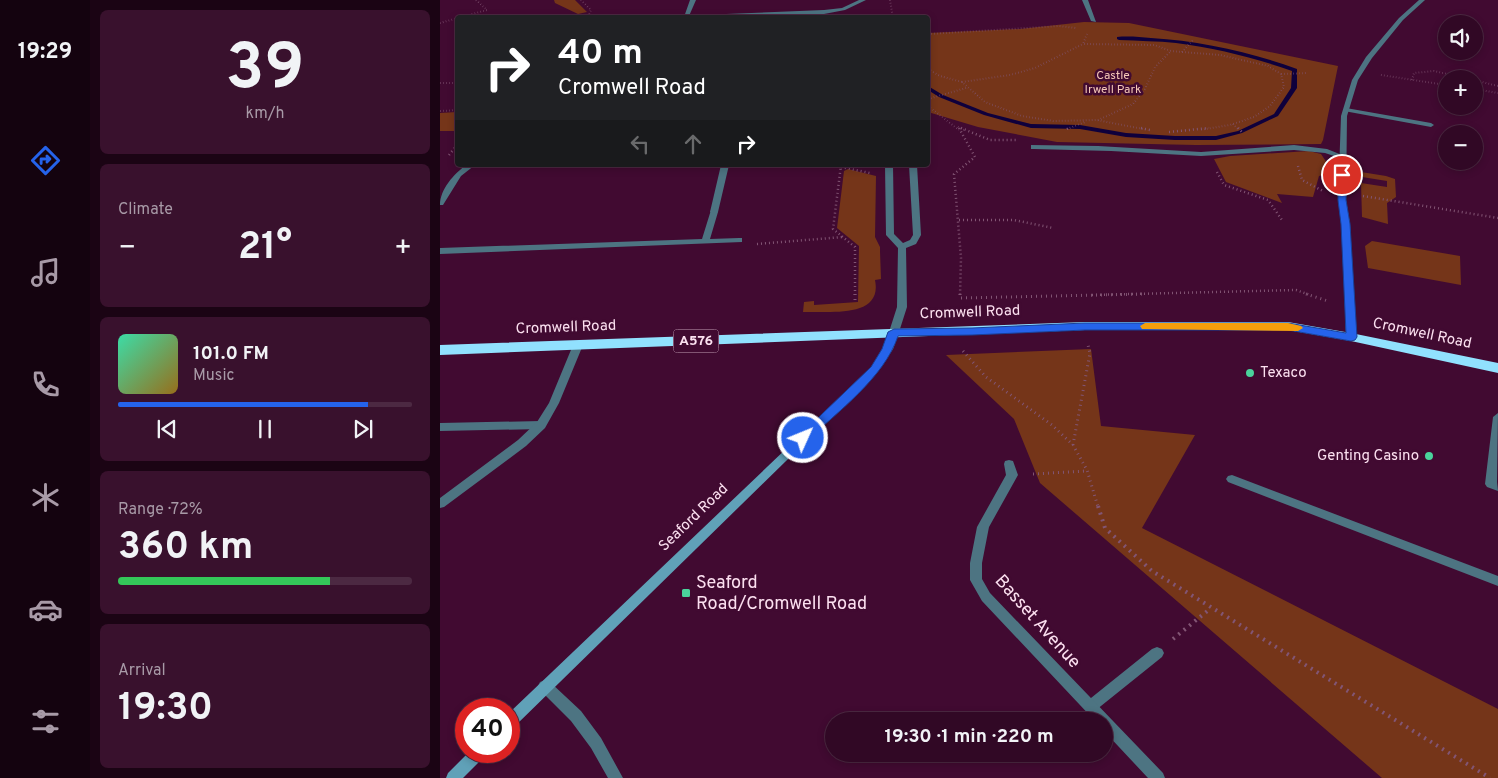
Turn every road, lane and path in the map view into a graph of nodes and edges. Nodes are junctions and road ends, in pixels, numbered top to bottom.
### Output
1 (476, 0) edge
2 (581, 0) edge
3 (693, 0) edge
4 (863, 0) edge
5 (890, 0) edge
6 (1085, 0) edge
7 (1422, 0) edge
8 (469, 15) edge
9 (589, 15) edge
10 (686, 15) edge
11 (778, 15) edge
12 (893, 15) edge
13 (455, 19) edge
14 (1094, 21) dead end
15 (440, 23) edge
16 (1078, 29) dead end
17 (1088, 30) dead end
18 (930, 34) edge
19 (1194, 39) dead end
20 (1083, 44) junction
21 (1171, 51) junction
22 (1182, 52) junction
23 (930, 70) edge
24 (1360, 71) junction
25 (1308, 73) dead end
26 (1438, 73) edge
27 (1281, 74) junction
28 (1412, 81) junction
29 (962, 82) junction
30 (1483, 82) edge
31 (440, 83) edge
32 (455, 83) edge
33 (1438, 84) edge
34 (1498, 86) edge
35 (966, 88) junction
36 (1483, 90) edge
37 (1498, 93) edge
38 (930, 98) edge
39 (930, 107) edge
40 (455, 109) edge
41 (1346, 110) junction
42 (440, 111) edge
43 (453, 111) joint
44 (1096, 120) junction
45 (1080, 123) dead end
46 (1233, 124) junction
47 (1431, 125) dead end
48 (1238, 128) dead end
49 (1150, 130) dead end
50 (1168, 132) dead end
51 (1034, 147) dead end
52 (1209, 154) junction
53 (1343, 157) junction
54 (1292, 164) dead end
55 (469, 167) edge
56 (725, 167) edge
57 (841, 167) edge
58 (846, 167) edge
59 (889, 167) edge
60 (913, 167) edge
61 (888, 174) junction
62 (1342, 196) junction
63 (440, 204) edge
64 (1498, 218) edge
65 (959, 220) junction
66 (1282, 220) dead end
67 (1052, 228) dead end
68 (843, 237) junction
69 (739, 240) joint
70 (705, 241) junction
71 (902, 247) junction
72 (440, 251) edge
73 (855, 300) dead end
74 (1350, 308) junction
75 (1085, 326) junction
76 (894, 332) junction
77 (945, 332) junction
78 (1351, 337) junction
79 (578, 345) junction
80 (440, 350) edge
81 (1498, 368) edge
82 (1498, 417) edge
83 (541, 425) junction
84 (440, 427) edge
85 (1073, 446) junction
86 (1011, 470) joint
87 (1087, 470) junction
88 (1232, 479) dead end
89 (1498, 487) edge
90 (440, 504) edge
91 (1498, 581) edge
92 (1211, 608) junction
93 (1157, 653) joint
94 (545, 686) junction
95 (1091, 706) junction
96 (520, 711) edge
97 (468, 763) edge
98 (453, 778) edge
99 (616, 778) edge
100 (1158, 778) edge
101 (1490, 778) edge

1 - 8 path
2 - 9 path
3 - 10 street
4 - 11 street
5 - 12 path
6 - 14 street
7 - 24 street
13 - 15 path
16 - 18 path
17 - 20 path
19 - 22 path
20 - 21 path
20 - 29 path
21 - 22 path
21 - 44 path
22 - 27 path
23 - 29 path
24 - 28 path
24 - 41 street
25 - 27 path
26 - 28 path
27 - 46 path
28 - 33 path
29 - 35 path
30 - 34 path
31 - 32 path
35 - 38 path
35 - 44 path
36 - 37 path
39 - 65 path
40 - 43 path
41 - 47 street
41 - 53 street
42 - 43 path
44 - 45 path
44 - 49 path
46 - 48 path
46 - 50 path
51 - 52 street
52 - 53 street
52 - 66 path
53 - 62 street
54 - 62 path
55 - 63 street
56 - 70 street
57 - 68 path
58 - 61 path
59 - 61 street
60 - 71 street
61 - 71 street
62 - 64 path
62 - 74 street
65 - 67 path
65 - 74 path
68 - 69 path
68 - 73 path
69 - 70 street
70 - 72 street
71 - 76 street
74 - 78 street
75 - 77 highway, Cromwell Road / A576
75 - 78 highway, Cromwell Road / A576
75 - 85 path
76 - 77 highway, Cromwell Road / A576
76 - 79 highway, Cromwell Road / A576
76 - 94 street, Seaford Road
77 - 85 path
78 - 81 highway, Cromwell Road / A576
79 - 80 highway, Cromwell Road / A576
79 - 83 street
82 - 89 street
83 - 84 street
83 - 90 street
85 - 87 path
86 - 87 path
86 - 95 street, Basset Avenue
87 - 92 path
88 - 91 street
92 - 93 path
92 - 101 path
93 - 95 street
94 - 96 street, Seaford Road
94 - 99 street
95 - 100 street, Basset Avenue
97 - 98 street

